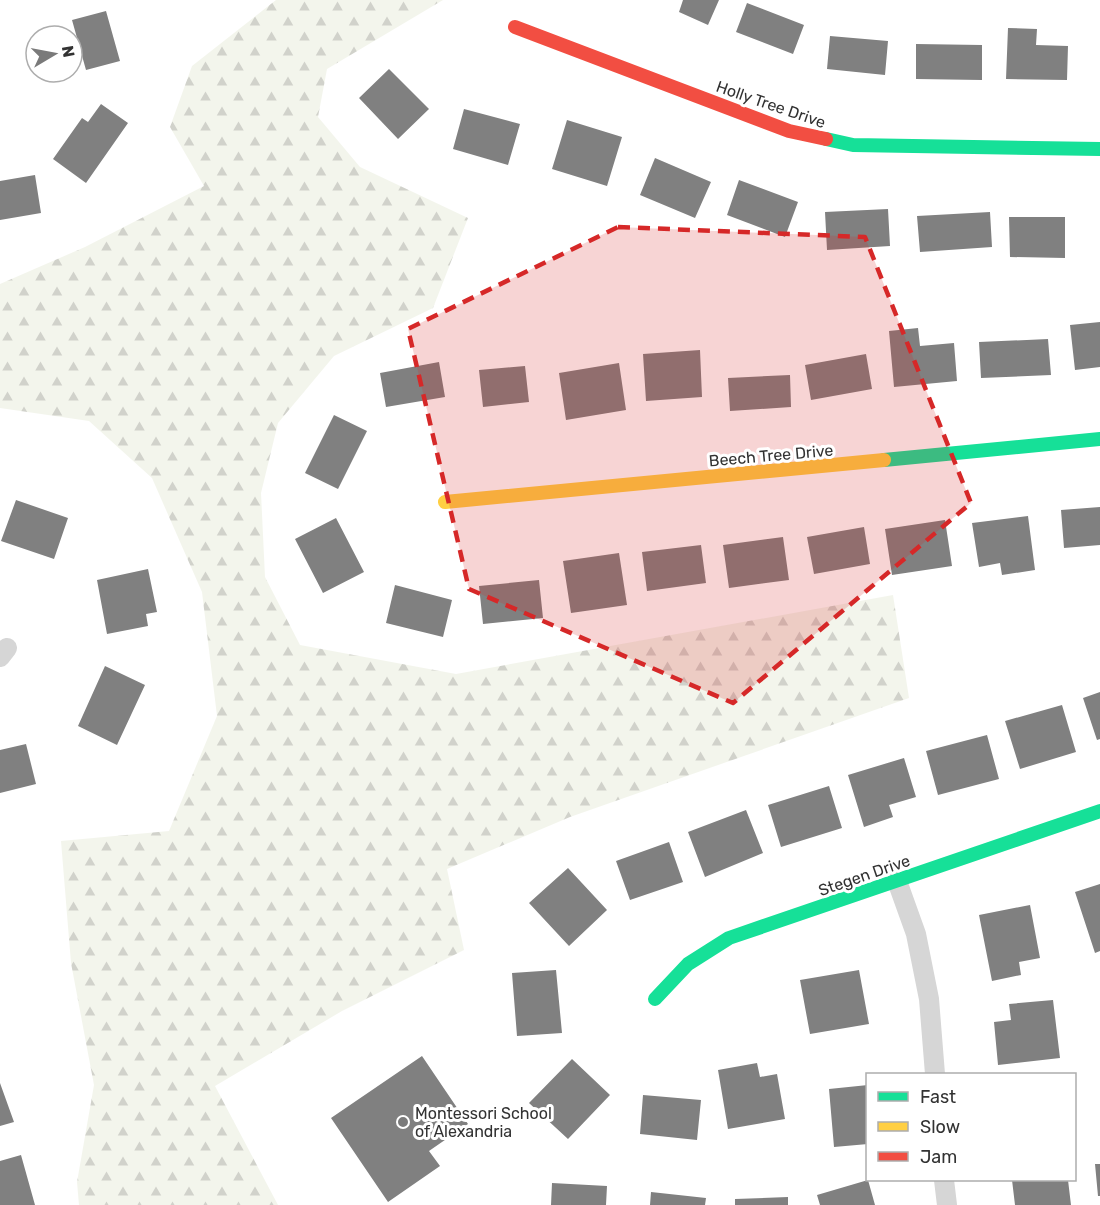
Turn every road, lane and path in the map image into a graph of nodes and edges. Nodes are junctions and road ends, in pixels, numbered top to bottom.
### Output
1 (515, 27) dead end
2 (1100, 149) edge
3 (1100, 439) edge
4 (445, 502) dead end
5 (1100, 811) edge
6 (897, 881) junction
7 (656, 999) dead end
8 (935, 1073) edge
9 (944, 1181) edge
10 (946, 1205) edge

1 - 2 street, Holly Tree Drive
3 - 4 street, Beech Tree Drive
5 - 6 street, Stegen Drive
6 - 7 street, Stegen Drive
6 - 8 street
9 - 10 street

